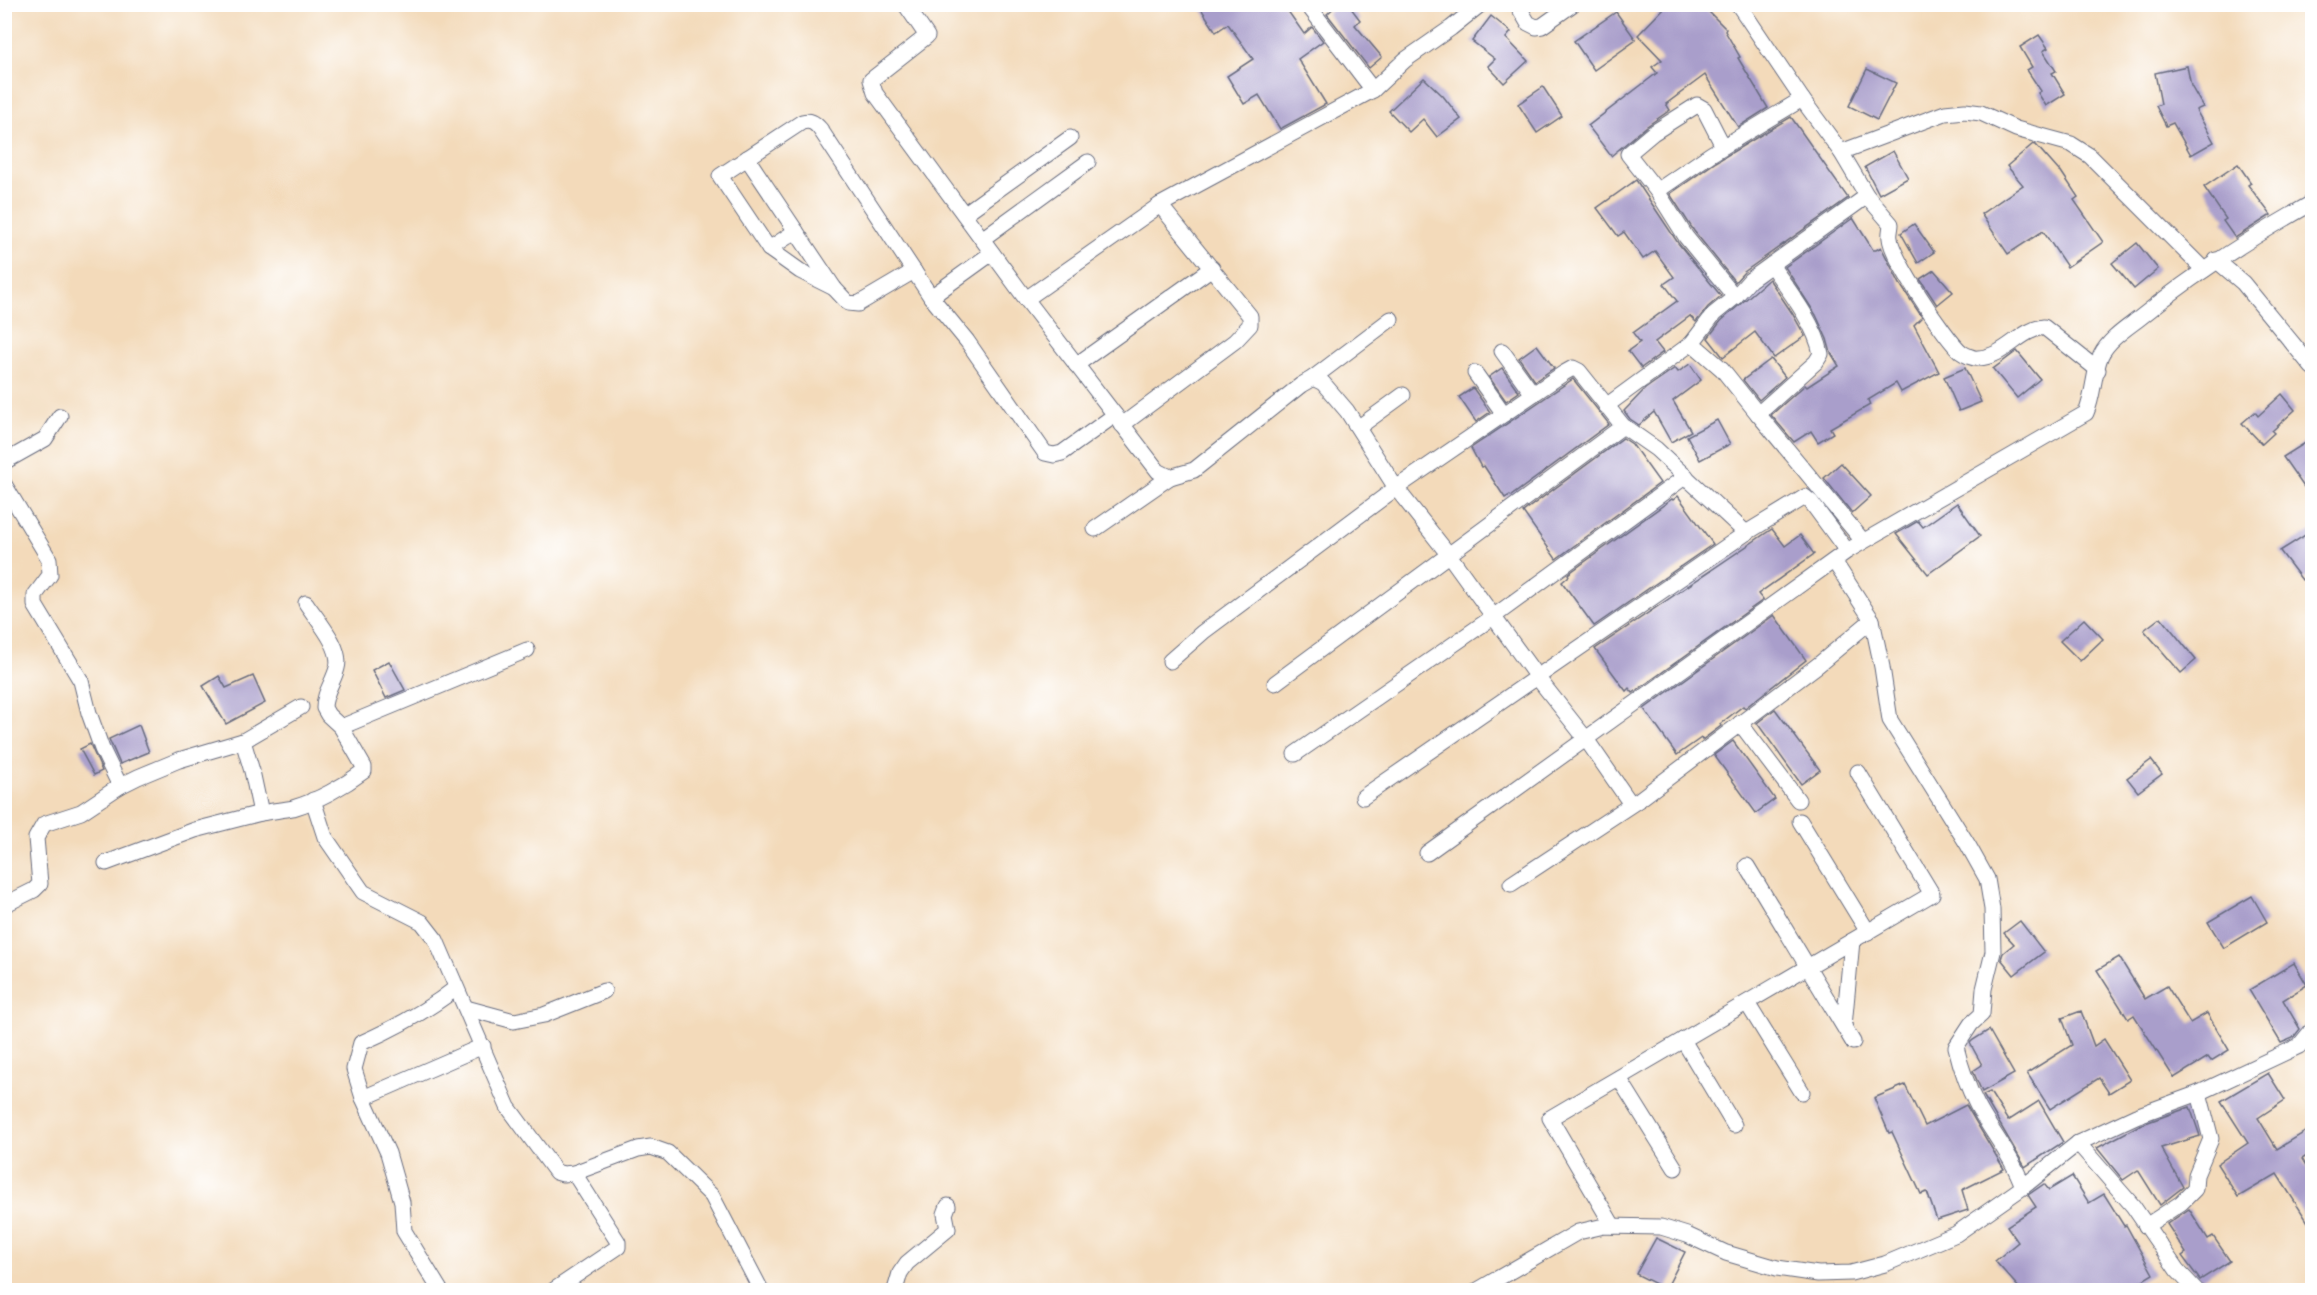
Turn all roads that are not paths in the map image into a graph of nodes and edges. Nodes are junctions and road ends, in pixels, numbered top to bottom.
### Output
1 (905, 4) edge
2 (1307, 4) edge
3 (1481, 4) edge
4 (1517, 4) edge
5 (1573, 4) edge
6 (1738, 4) edge
7 (1373, 90) junction
8 (1802, 99) junction
9 (1070, 138) dead end
10 (1724, 146) junction
11 (1841, 152) junction
12 (747, 158) junction
13 (1088, 162) dead end
14 (1657, 191) junction
15 (1867, 196) junction
16 (2313, 203) edge
17 (1160, 205) junction
18 (964, 214) junction
19 (796, 231) junction
20 (982, 239) junction
21 (769, 249) junction
22 (992, 253) junction
23 (1771, 265) junction
24 (2210, 265) junction
25 (1212, 268) junction
26 (914, 271) junction
27 (834, 288) junction
28 (931, 297) junction
29 (1735, 297) junction
30 (1026, 299) junction
31 (1391, 319) dead end
32 (1692, 343) junction
33 (1502, 351) dead end
34 (1076, 365) junction
35 (2313, 367) edge
36 (2098, 370) junction
37 (1475, 373) dead end
38 (1313, 378) junction
39 (1533, 394) junction
40 (1403, 395) dead end
41 (1606, 406) junction
42 (1504, 414) junction
43 (1758, 414) junction
44 (60, 416) dead end
45 (1119, 420) junction
46 (1623, 426) junction
47 (1359, 428) junction
48 (4, 462) edge
49 (1686, 476) junction
50 (1170, 477) junction
51 (4, 484) edge
52 (1396, 488) junction
53 (1095, 529) dead end
54 (1746, 533) junction
55 (1863, 541) junction
56 (1449, 555) junction
57 (1841, 556) junction
58 (306, 603) dead end
59 (1493, 617) junction
60 (1872, 620) junction
61 (527, 650) dead end
62 (1170, 661) dead end
63 (1537, 677) junction
64 (1275, 683) dead end
65 (302, 707) dead end
66 (1740, 723) junction
67 (341, 727) junction
68 (1586, 739) junction
69 (243, 741) junction
70 (1294, 754) dead end
71 (1858, 772) dead end
72 (120, 786) junction
73 (1363, 797) dead end
74 (313, 800) junction
75 (1798, 800) dead end
76 (1631, 804) junction
77 (261, 813) junction
78 (1800, 821) dead end
79 (1427, 853) dead end
80 (106, 863) dead end
81 (1748, 866) dead end
82 (1511, 884) dead end
83 (4, 905) edge
84 (1868, 932) junction
85 (1852, 941) junction
86 (1809, 966) junction
87 (456, 988) junction
88 (604, 991) dead end
89 (1747, 1003) junction
90 (466, 1008) junction
91 (1844, 1026) junction
92 (2313, 1030) edge
93 (1683, 1040) junction
94 (1853, 1042) dead end
95 (483, 1046) junction
96 (1619, 1078) junction
97 (1802, 1092) dead end
98 (2199, 1093) junction
99 (363, 1098) junction
100 (1734, 1125) dead end
101 (2078, 1143) junction
102 (1675, 1168) dead end
103 (574, 1173) junction
104 (2023, 1187) junction
105 (948, 1206) dead end
106 (1613, 1226) junction
107 (2146, 1226) junction
108 (756, 1289) edge
109 (440, 1290) edge
110 (554, 1290) edge
111 (895, 1290) edge
112 (1478, 1290) edge
113 (2196, 1290) edge

1 - 18 street
2 - 7 street
3 - 7 street
4 - 5 street
6 - 8 street
7 - 17 street
8 - 10 street
8 - 11 street
9 - 18 street
10 - 14 street
10 - 14 street
11 - 15 street
11 - 24 street
12 - 19 street
12 - 21 street
12 - 26 street
13 - 20 street
14 - 29 street
15 - 23 street
15 - 36 street
16 - 24 street
17 - 25 street
17 - 30 street
18 - 20 street
19 - 21 street
19 - 27 street
20 - 22 street
21 - 27 street
22 - 28 street
22 - 30 street
23 - 29 street
23 - 43 street
24 - 35 street
24 - 36 street
25 - 34 street
25 - 45 street
26 - 27 street
26 - 28 street
28 - 45 street
29 - 32 street
30 - 34 street
31 - 38 street
32 - 41 street
32 - 43 street
33 - 39 street
34 - 45 street
36 - 55 street
37 - 42 street
38 - 47 street
38 - 50 street
39 - 41 street
39 - 42 street
40 - 47 street
41 - 46 street
42 - 52 street
43 - 55 street
44 - 48 street
45 - 50 street
46 - 49 street
46 - 56 street
47 - 52 street
49 - 54 street
49 - 59 street
50 - 53 street
51 - 72 street
52 - 56 street
52 - 62 street
54 - 57 street
54 - 63 street
55 - 57 street
56 - 59 street
56 - 64 street
57 - 60 street
57 - 68 street
58 - 67 street
59 - 63 street
59 - 70 street
60 - 66 street
60 - 104 street
61 - 67 street
63 - 68 street
63 - 73 street
65 - 69 street
66 - 75 street
66 - 76 street
67 - 74 street
68 - 76 street
68 - 79 street
69 - 72 street
69 - 77 street
71 - 84 street
72 - 83 street
74 - 77 street
74 - 87 street
76 - 82 street
77 - 80 street
78 - 84 street
81 - 86 street
84 - 85 street
85 - 86 street
85 - 91 street
86 - 89 street
86 - 91 street
87 - 90 street
87 - 99 street
88 - 90 street
89 - 93 street
89 - 97 street
90 - 95 street
91 - 94 street
92 - 98 street
93 - 96 street
93 - 100 street
95 - 99 street
95 - 103 street
96 - 102 street
96 - 106 street
98 - 101 street
98 - 107 street
99 - 109 street
101 - 104 street
101 - 107 street
103 - 108 street
103 - 110 street
104 - 106 street
105 - 111 street
106 - 112 street
107 - 113 street

